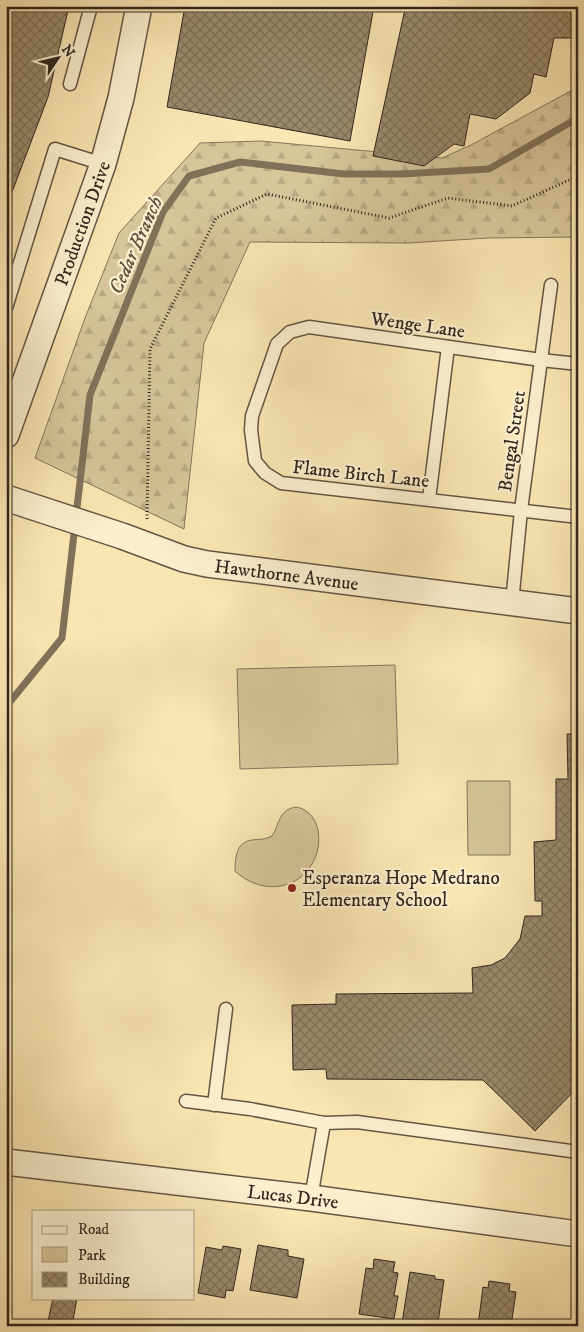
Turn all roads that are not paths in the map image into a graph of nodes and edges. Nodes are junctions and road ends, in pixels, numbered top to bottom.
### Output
1 (90, 6) edge
2 (139, 6) edge
3 (70, 84) dead end
4 (103, 164) junction
5 (551, 285) dead end
6 (6, 308) edge
7 (290, 332) joint
8 (448, 347) junction
9 (541, 360) junction
10 (578, 364) edge
11 (6, 435) edge
12 (429, 499) junction
13 (14, 501) edge
14 (521, 510) junction
15 (578, 517) edge
16 (512, 603) junction
17 (578, 610) edge
18 (226, 1009) dead end
19 (186, 1101) dead end
20 (214, 1105) junction
21 (324, 1123) junction
22 (578, 1152) edge
23 (6, 1162) edge
24 (311, 1198) junction
25 (578, 1234) edge

1 - 3 lane
2 - 4 street, Production Drive
4 - 6 lane
4 - 11 street, Production Drive
5 - 9 lane, Bengal Street
7 - 8 lane, Wenge Lane
7 - 12 lane, Flame Birch Lane
8 - 9 lane, Wenge Lane
8 - 12 lane
9 - 10 lane, Wenge Lane
9 - 14 lane, Bengal Street
12 - 14 lane, Flame Birch Lane
13 - 16 street, Hawthorne Avenue
14 - 15 lane, Flame Birch Lane
14 - 16 lane, Bengal Street
16 - 17 street, Hawthorne Avenue
18 - 20 lane
19 - 20 lane
20 - 21 lane
21 - 22 lane
21 - 24 lane
23 - 24 street, Lucas Drive
24 - 25 street, Lucas Drive

